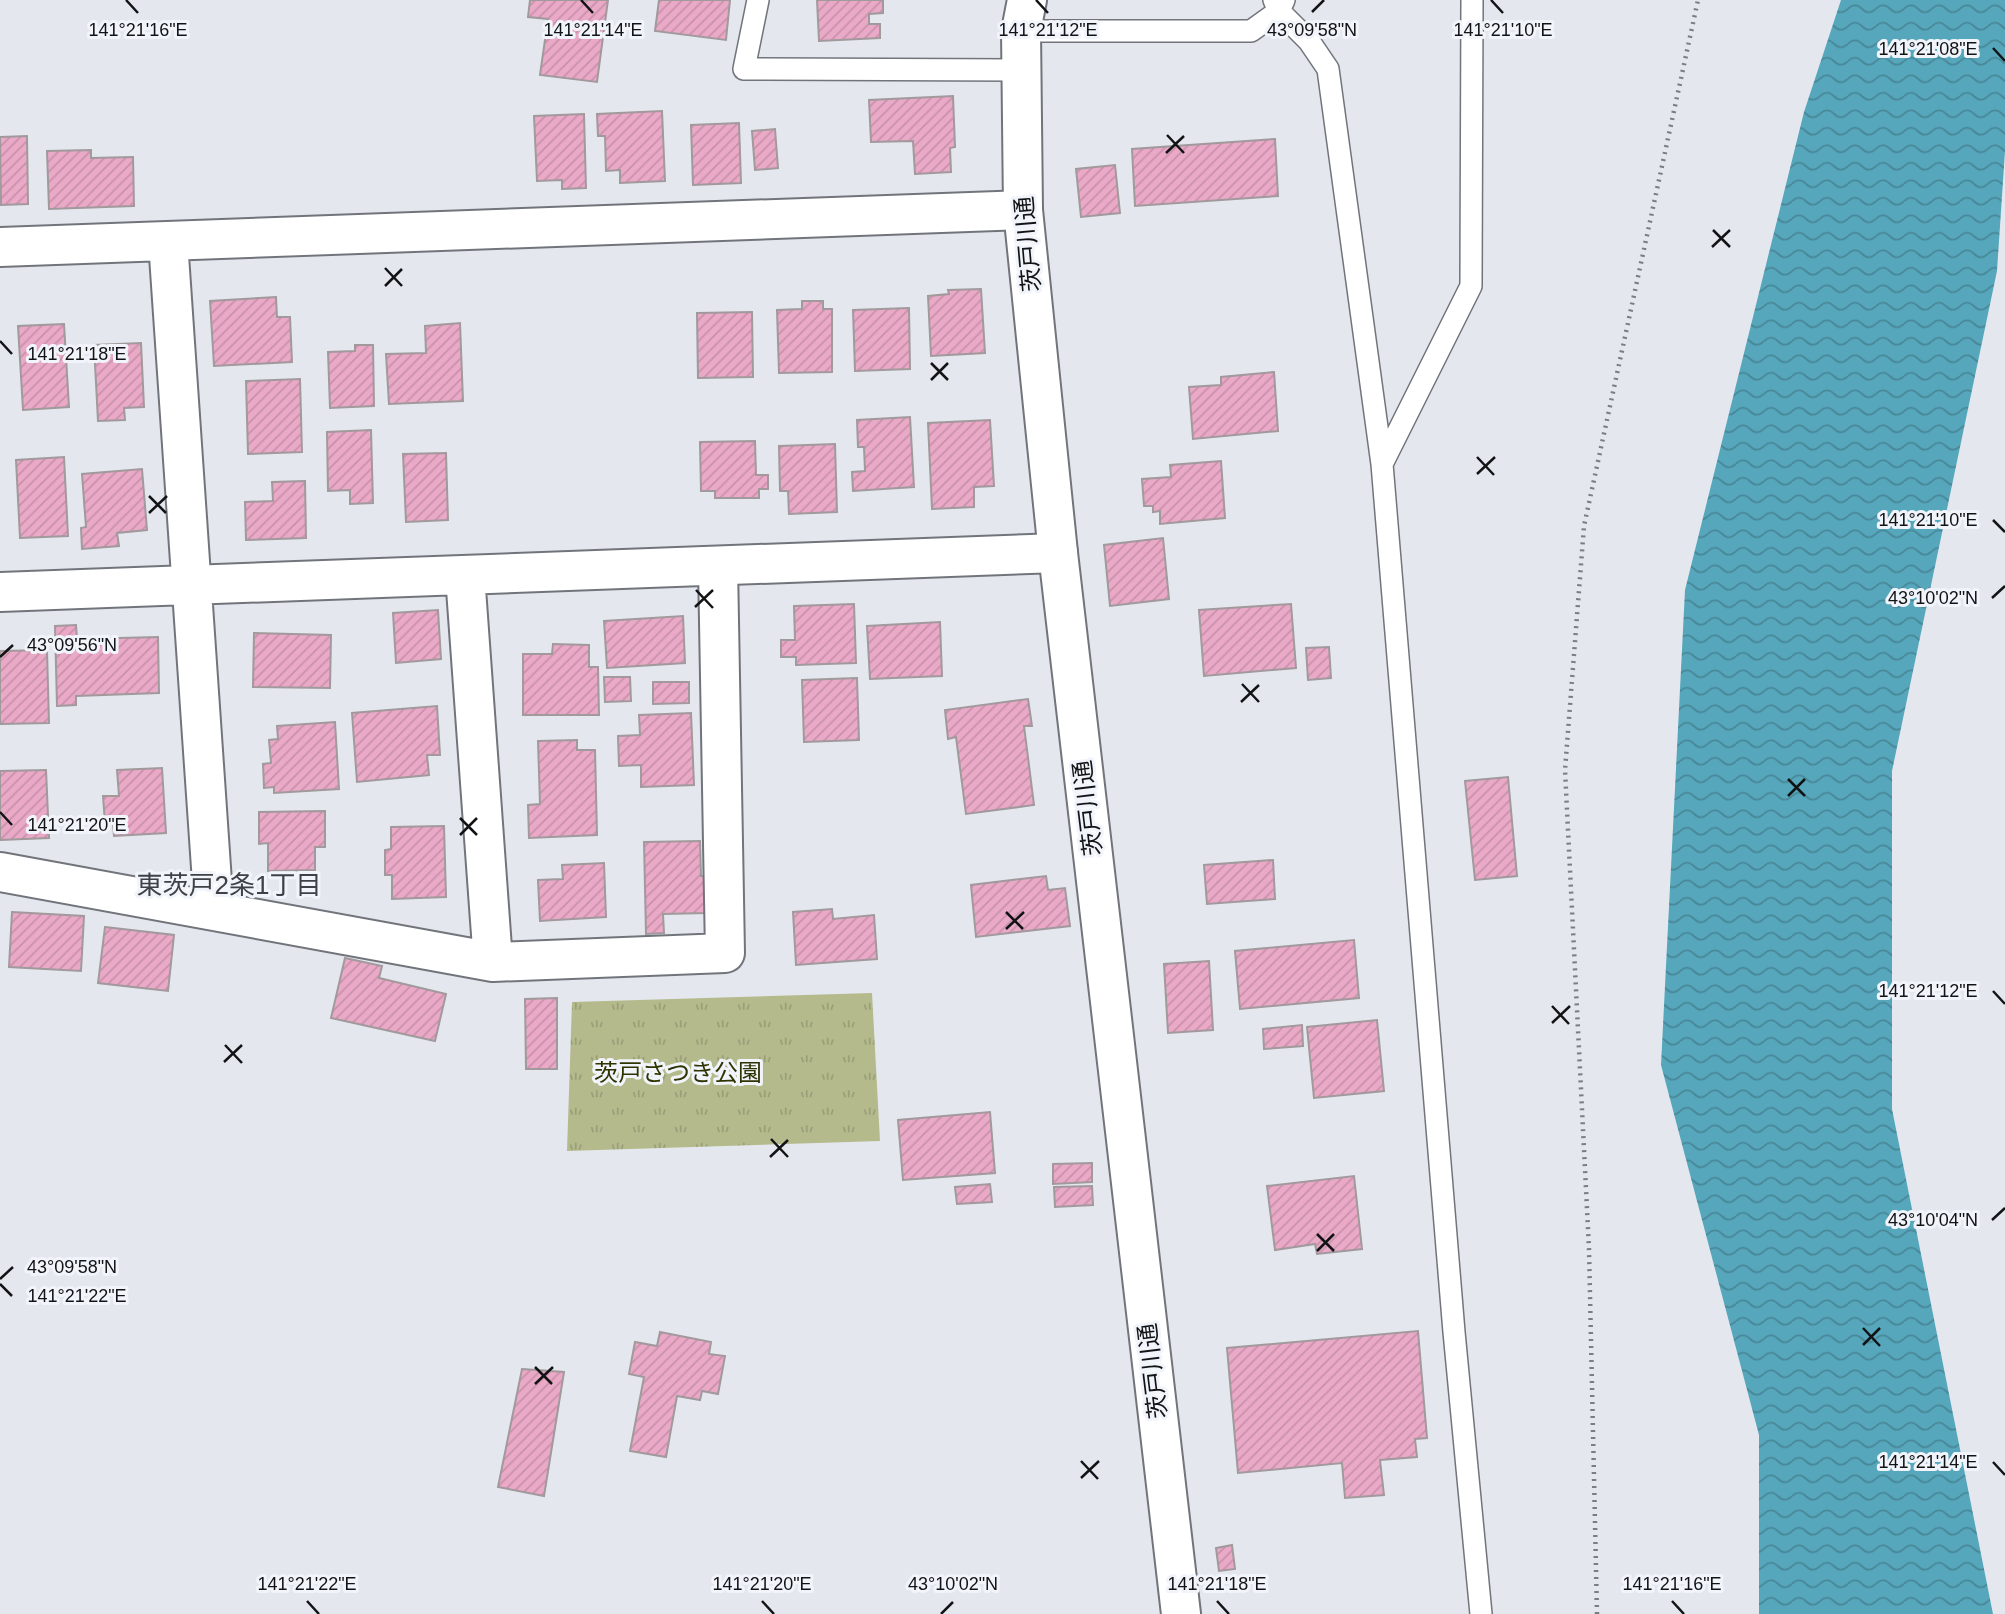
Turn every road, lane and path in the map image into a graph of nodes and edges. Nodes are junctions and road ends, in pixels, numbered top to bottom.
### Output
1 (758, 0) edge
2 (1472, 0) edge
3 (1698, 0) edge
4 (1279, 4) edge
5 (1024, 16) edge
6 (1022, 70) junction
7 (1023, 210) junction
8 (167, 241) junction
9 (0, 247) edge
10 (1382, 464) junction
11 (1058, 553) junction
12 (718, 566) junction
13 (465, 575) junction
14 (192, 586) junction
15 (0, 592) edge
16 (0, 872) edge
17 (214, 911) junction
18 (493, 962) junction
19 (1181, 1614) edge
20 (1481, 1614) edge
21 (1597, 1614) edge

1 - 6 lane
2 - 10 lane
3 - 21 path
4 - 5 lane
4 - 10 lane
5 - 6 street, 茨戸川通
6 - 7 street, 茨戸川通
7 - 8 street
7 - 11 street, 茨戸川通
8 - 9 street
8 - 14 street
10 - 20 lane
11 - 12 street
11 - 19 street, 茨戸川通
12 - 13 street
12 - 18 street
13 - 14 street
13 - 18 street
14 - 15 street
14 - 17 street
16 - 17 street
17 - 18 street

